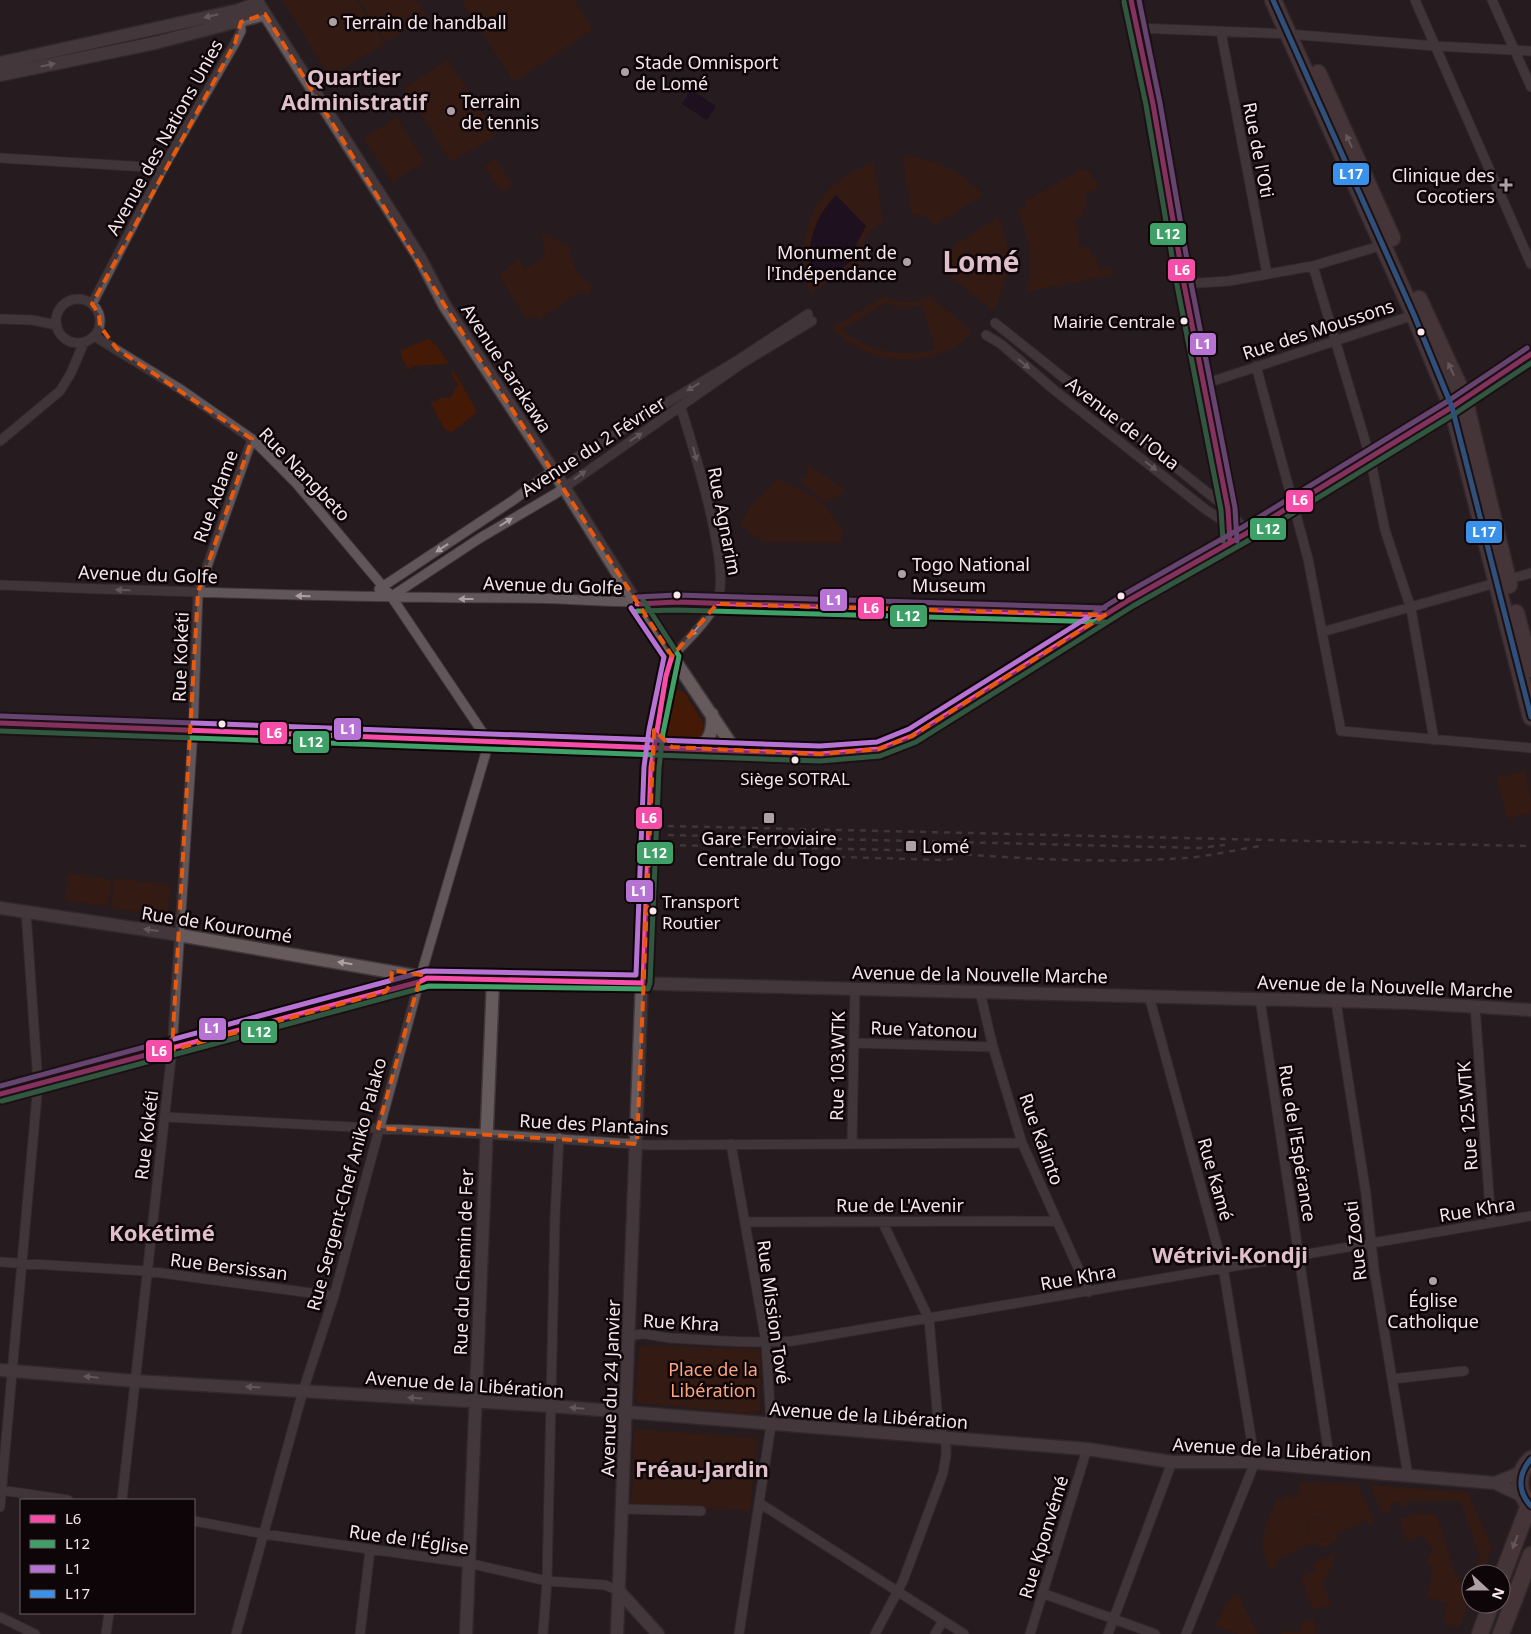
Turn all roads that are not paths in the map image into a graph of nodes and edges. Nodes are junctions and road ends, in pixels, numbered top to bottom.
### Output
1 (1131, 0) edge
2 (1273, 0) edge
3 (1285, 0) edge
4 (1415, 0) edge
5 (1492, 0) edge
6 (260, 6) edge
7 (240, 16) junction
8 (1136, 28) junction
9 (1220, 32) junction
10 (1294, 35) junction
11 (1435, 46) junction
12 (1514, 50) junction
13 (1531, 50) edge
14 (2, 69) edge
15 (1531, 87) edge
16 (0, 158) edge
17 (163, 168) junction
18 (1383, 246) junction
19 (1531, 264) edge
20 (1313, 266) junction
21 (1267, 274) junction
22 (1184, 284) junction
23 (89, 302) junction
24 (57, 315) junction
25 (1414, 315) junction
26 (0, 319) edge
27 (32, 320) junction
28 (995, 323) dead end
29 (57, 325) junction
30 (100, 326) junction
31 (986, 335) dead end
32 (94, 336) junction
33 (72, 342) junction
34 (84, 342) junction
35 (1337, 342) junction
36 (117, 349) junction
37 (1531, 354) edge
38 (1256, 366) junction
39 (71, 373) junction
40 (1204, 384) junction
41 (1458, 402) junction
42 (681, 408) junction
43 (252, 439) junction
44 (0, 441) edge
45 (1370, 457) junction
46 (554, 472) junction
47 (564, 486) junction
48 (530, 490) junction
49 (538, 502) junction
50 (1294, 504) junction
51 (1228, 509) junction
52 (1228, 524) junction
53 (473, 528) junction
54 (1247, 533) junction
55 (480, 538) junction
56 (1230, 541) junction
57 (1531, 573) edge
58 (1503, 581) junction
59 (386, 583) junction
60 (0, 585) edge
61 (198, 592) junction
62 (370, 596) junction
63 (391, 596) junction
64 (637, 604) junction
65 (717, 604) junction
66 (1411, 609) junction
67 (1105, 615) junction
68 (1322, 632) junction
69 (672, 656) junction
70 (1531, 669) edge
71 (693, 687) junction
72 (664, 690) junction
73 (712, 713) junction
74 (1531, 717) edge
75 (0, 724) edge
76 (193, 730) junction
77 (655, 730) junction
78 (1434, 740) junction
79 (489, 742) junction
80 (672, 747) junction
81 (695, 748) junction
82 (1531, 748) edge
83 (652, 749) junction
84 (735, 750) junction
85 (0, 908) edge
86 (26, 912) junction
87 (179, 935) junction
88 (380, 968) junction
89 (422, 978) junction
90 (493, 981) junction
91 (643, 983) junction
92 (855, 989) junction
93 (385, 992) junction
94 (980, 992) junction
95 (1149, 996) junction
96 (1260, 999) junction
97 (1336, 1002) junction
98 (1475, 1006) junction
99 (1531, 1010) edge
100 (854, 1043) junction
101 (993, 1047) junction
102 (172, 1050) junction
103 (38, 1084) junction
104 (0, 1094) edge
105 (165, 1117) junction
106 (378, 1128) junction
107 (485, 1134) junction
108 (559, 1138) junction
109 (852, 1143) junction
110 (1022, 1143) junction
111 (637, 1144) junction
112 (732, 1144) junction
113 (1531, 1216) edge
114 (882, 1221) junction
115 (1056, 1221) junction
116 (745, 1222) junction
117 (1491, 1223) junction
118 (1372, 1243) junction
119 (1298, 1255) junction
120 (0, 1262) edge
121 (23, 1265) junction
122 (1224, 1267) junction
123 (146, 1272) junction
124 (1089, 1292) junction
125 (334, 1296) junction
126 (929, 1318) junction
127 (629, 1337) junction
128 (766, 1342) junction
129 (6, 1371) edge
130 (1464, 1371) dead end
131 (1392, 1379) junction
132 (135, 1381) junction
133 (303, 1391) junction
134 (475, 1402) junction
135 (552, 1406) junction
136 (626, 1412) junction
137 (771, 1426) junction
138 (944, 1437) junction
139 (1087, 1449) junction
140 (1172, 1462) junction
141 (1255, 1462) junction
142 (1526, 1465) edge
143 (1331, 1469) junction
144 (1408, 1476) junction
145 (1495, 1483) junction
146 (1, 1490) edge
147 (61, 1499) edge
148 (122, 1499) edge
149 (1528, 1502) edge
150 (761, 1504) junction
151 (0, 1507) edge
152 (623, 1508) junction
153 (701, 1511) dead end
154 (195, 1521) edge
155 (264, 1534) junction
156 (370, 1550) junction
157 (1531, 1555) edge
158 (468, 1563) junction
159 (1506, 1564) edge
160 (547, 1581) junction
161 (619, 1591) junction
162 (898, 1592) junction
163 (1042, 1593) junction
164 (109, 1614) edge
165 (1488, 1614) edge
166 (0, 1617) edge
167 (943, 1621) junction
168 (1113, 1621) junction
169 (35, 1634) edge
170 (106, 1634) edge
171 (236, 1634) edge
172 (360, 1634) edge
173 (466, 1634) edge
174 (542, 1634) edge
175 (617, 1634) edge
176 (658, 1634) edge
177 (739, 1634) edge
178 (875, 1634) edge
179 (935, 1634) edge
180 (964, 1634) edge
181 (1030, 1634) edge
182 (1108, 1634) edge
183 (1155, 1634) edge
184 (1186, 1634) edge
185 (1480, 1634) edge
186 (1501, 1634) edge

1 - 8 street
2 - 10 highway
3 - 10 highway
4 - 11 street
5 - 12 street
6 - 7 street
6 - 46 street, Avenue Sarakawa
7 - 14 street
7 - 17 street, Avenue des Nations Unies
8 - 9 street
8 - 22 street
9 - 10 street
9 - 21 street, Rue de l'Oti
10 - 11 street
10 - 18 highway
41 -> 10 highway
11 - 12 street
11 - 19 street
12 - 13 street
12 - 15 street
16 - 17 street
17 - 23 street, Avenue des Nations Unies
18 - 20 street
18 - 25 highway
20 - 21 street
20 - 35 street
21 - 22 street
22 - 40 street
23 - 24 street
23 - 30 street
24 - 27 street
24 - 29 street
25 - 35 street, Rue des Moussons
25 - 41 highway
26 - 27 street
27 - 29 street
28 - 51 street, Avenue de l'Oua
29 - 33 street
30 - 32 street
30 - 36 street, Rue Nangbeto
31 -> 52 street, Avenue de l'Oua
32 - 34 street
32 - 36 street, Rue Nangbeto
33 - 34 street
33 - 39 street
34 - 39 street
35 - 38 street, Rue des Moussons
35 - 45 street
36 - 43 street, Rue Nangbeto
37 - 41 highway
38 - 40 street, Rue des Moussons
38 - 50 street
39 - 44 street
40 - 51 street
41 - 45 street
41 - 58 highway
42 -> 46 street, Avenue du 2 Février
47 -> 42 street, Avenue du 2 Février
42 -> 65 street, Rue Agnarim
43 - 59 street, Rue Nangbeto
43 - 61 street, Rue Adame
45 - 50 street
45 - 66 street
46 - 47 street, Avenue Sarakawa
46 - 48 street, Avenue du 2 Février
47 - 49 street, Avenue du 2 Février
47 - 64 street, Avenue Sarakawa
48 - 49 street
48 - 53 street, Avenue du 2 Février
55 -> 49 street, Avenue du 2 Février
50 - 54 street
50 - 68 street
51 - 52 street
51 - 54 street
52 - 56 street
53 - 55 street
53 -> 59 street, Avenue du 2 Février
54 - 56 street
55 - 63 street, Avenue du 2 Février
56 - 67 street
57 - 58 street
58 - 66 street
58 - 70 highway
58 - 74 highway
59 - 62 street, Avenue du 2 Février
59 - 63 street, Rue Nangbeto
61 -> 60 street, Avenue du Golfe
62 -> 61 street, Avenue du Golfe
61 - 76 street, Rue Kokéti
62 - 63 street, Avenue du Golfe
64 -> 63 street, Avenue du Golfe
63 - 79 street, Rue Nangbeto
64 - 65 street, Avenue du Golfe
64 - 69 street, Avenue Sarakawa
65 - 67 street, Avenue du Golfe
65 -> 69 street
66 - 68 street
66 - 78 street
67 - 84 street
68 - 78 street
69 - 71 street, Avenue Sarakawa
69 - 72 street
71 - 72 street
71 - 73 street, Avenue Sarakawa
72 - 77 street
73 - 81 street
73 - 84 street, Avenue Sarakawa
75 - 76 street
76 - 79 street
76 - 87 street, Rue Kokéti
77 - 80 street
77 - 83 street
78 - 82 street
79 - 83 street
79 - 89 street, Rue Sergent-Chef Aniko Palako
80 - 81 street
80 - 83 street
81 - 84 street
83 - 91 street
85 - 86 street, Rue de Kouroumé
87 -> 86 street, Rue de Kouroumé
86 - 103 street
88 -> 87 street, Rue de Kouroumé
87 - 102 street, Rue Kokéti
88 - 89 street, Rue de Kouroumé
88 - 93 street
89 - 90 street, Avenue de la Nouvelle Marche
89 - 93 street
89 - 106 street, Rue Sergent-Chef Aniko Palako
90 - 91 street, Avenue de la Nouvelle Marche
90 - 107 street, Rue du Chemin de Fer
91 - 92 street, Avenue de la Nouvelle Marche
91 - 111 street, Avenue du 24 Janvier
92 - 94 street, Avenue de la Nouvelle Marche
92 - 100 street, Rue 103.WTK
93 - 102 street
94 - 95 street, Avenue de la Nouvelle Marche
94 - 101 street, Rue Kalinto
95 - 96 street, Avenue de la Nouvelle Marche
95 - 122 street, Rue Kamé
96 - 97 street, Avenue de la Nouvelle Marche
96 - 119 street, Rue de l'Espérance
97 - 98 street, Avenue de la Nouvelle Marche
97 - 118 street, Rue Zooti
98 - 99 street, Avenue de la Nouvelle Marche
98 - 117 street, Rue 125.WTK
100 - 101 street, Rue Yatonou
100 - 109 street, Rue 103.WTK
101 - 110 street, Rue Kalinto
102 - 103 street
102 - 105 street, Rue Kokéti
103 - 104 street
103 - 121 street
105 - 106 street, Rue des Plantains
105 - 123 street, Rue Kokéti
106 - 107 street, Rue des Plantains
106 - 125 street, Rue Sergent-Chef Aniko Palako
107 - 108 street, Rue des Plantains
107 - 134 street, Rue du Chemin de Fer
108 - 111 street, Rue des Plantains
108 - 135 street
109 - 110 street, Rue des Plantains
109 - 112 street, Rue des Plantains
110 - 115 street, Rue Kalinto
111 - 112 street, Rue des Plantains
111 - 127 street, Avenue du 24 Janvier
112 - 116 street, Rue Mission Tové
113 - 117 street, Rue Khra
114 - 115 street, Rue de L'Avenir
114 - 116 street, Rue de L'Avenir
114 - 126 street
115 - 124 street, Rue Kalinto
116 - 128 street, Rue Mission Tové
117 - 118 street, Rue Khra
118 - 119 street, Rue Khra
118 - 131 street, Rue Zooti
119 - 122 street, Rue Khra
119 - 143 street, Rue de l'Espérance
120 - 121 street, Rue Bersissan
121 - 123 street, Rue Bersissan
121 - 129 street
122 - 124 street, Rue Khra
122 - 141 street, Rue Kamé
123 - 125 street, Rue Bersissan
123 - 132 street, Rue Kokéti
124 - 126 street, Rue Khra
125 - 133 street, Rue Sergent-Chef Aniko Palako
126 - 128 street, Rue Khra
126 - 138 street
127 - 128 street, Rue Khra
127 - 136 street, Avenue du 24 Janvier
128 - 137 street, Rue Mission Tové
132 -> 129 street, Avenue de la Libération
129 - 146 street
130 - 131 street
131 - 144 street, Rue Zooti
133 -> 132 street, Avenue de la Libération
132 - 148 street, Rue Kokéti
134 -> 133 street, Avenue de la Libération
133 - 155 street, Rue Sergent-Chef Aniko Palako
134 - 135 street, Avenue de la Libération
134 - 158 street, Rue du Chemin de Fer
136 -> 135 street, Avenue de la Libération
135 - 160 street
136 - 137 street, Avenue de la Libération
136 - 152 street, Avenue du 24 Janvier
137 - 138 street, Avenue de la Libération
137 - 150 street, Rue Mission Tové
138 - 139 street, Avenue de la Libération
138 - 162 street
139 - 140 street, Avenue de la Libération
139 - 163 street, Rue Kponvémé
140 - 141 street, Avenue de la Libération
140 - 168 street
141 - 143 street, Avenue de la Libération
141 - 184 street
142 - 145 street
142 - 149 highway
143 - 144 street, Avenue de la Libération
144 - 145 street, Avenue de la Libération
145 - 149 street
146 - 147 street
146 - 151 street
149 -> 159 highway
150 - 162 street
150 - 177 street, Rue Mission Tové
152 - 153 street
152 - 161 street, Avenue du 24 Janvier
154 - 155 street, Rue de l'Église
155 - 156 street, Rue de l'Église
155 - 171 street, Rue Sergent-Chef Aniko Palako
156 - 158 street, Rue de l'Église
156 - 172 street
157 - 186 highway
158 - 160 street, Rue de l'Église
158 - 173 street, Rue du Chemin de Fer
160 - 161 street, Rue de l'Église
160 - 174 street
161 - 175 street, Avenue du 24 Janvier
161 - 176 street
162 - 167 street
162 - 178 street
163 - 168 street
163 - 181 street, Rue Kponvémé
164 - 170 street
165 - 185 highway
166 - 169 street
167 - 179 street
167 - 180 street
168 - 182 street
168 - 183 street

